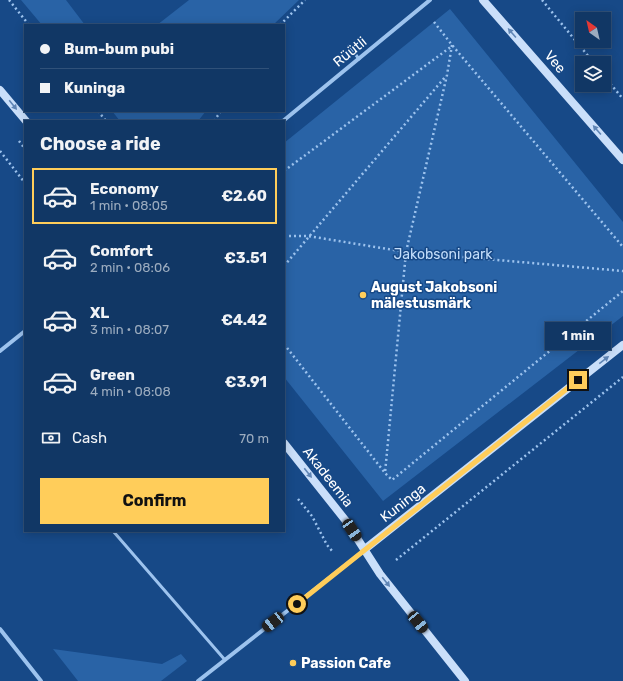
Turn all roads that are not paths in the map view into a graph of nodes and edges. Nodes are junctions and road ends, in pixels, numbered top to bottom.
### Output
1 (430, 0) edge
2 (484, 0) edge
3 (349, 46) dead end
4 (359, 59) junction
5 (0, 90) edge
6 (25, 120) edge
7 (284, 120) edge
8 (623, 160) edge
9 (24, 332) edge
10 (623, 345) edge
11 (0, 351) edge
12 (285, 444) edge
13 (114, 532) edge
14 (365, 549) junction
15 (0, 629) edge
16 (225, 660) junction
17 (42, 681) edge
18 (198, 681) edge
19 (466, 681) edge

1 - 4 street, Rüütli
8 -> 2 street, Vee
3 - 4 lane
4 - 7 street, Rüütli
5 -> 6 street
9 - 11 street
14 -> 10 street, Kuninga
12 -> 14 street, Akadeemia
13 - 16 lane
14 - 16 street, Kuninga
14 -> 19 street, Akadeemia
15 - 17 street
16 - 18 street, Kuninga

